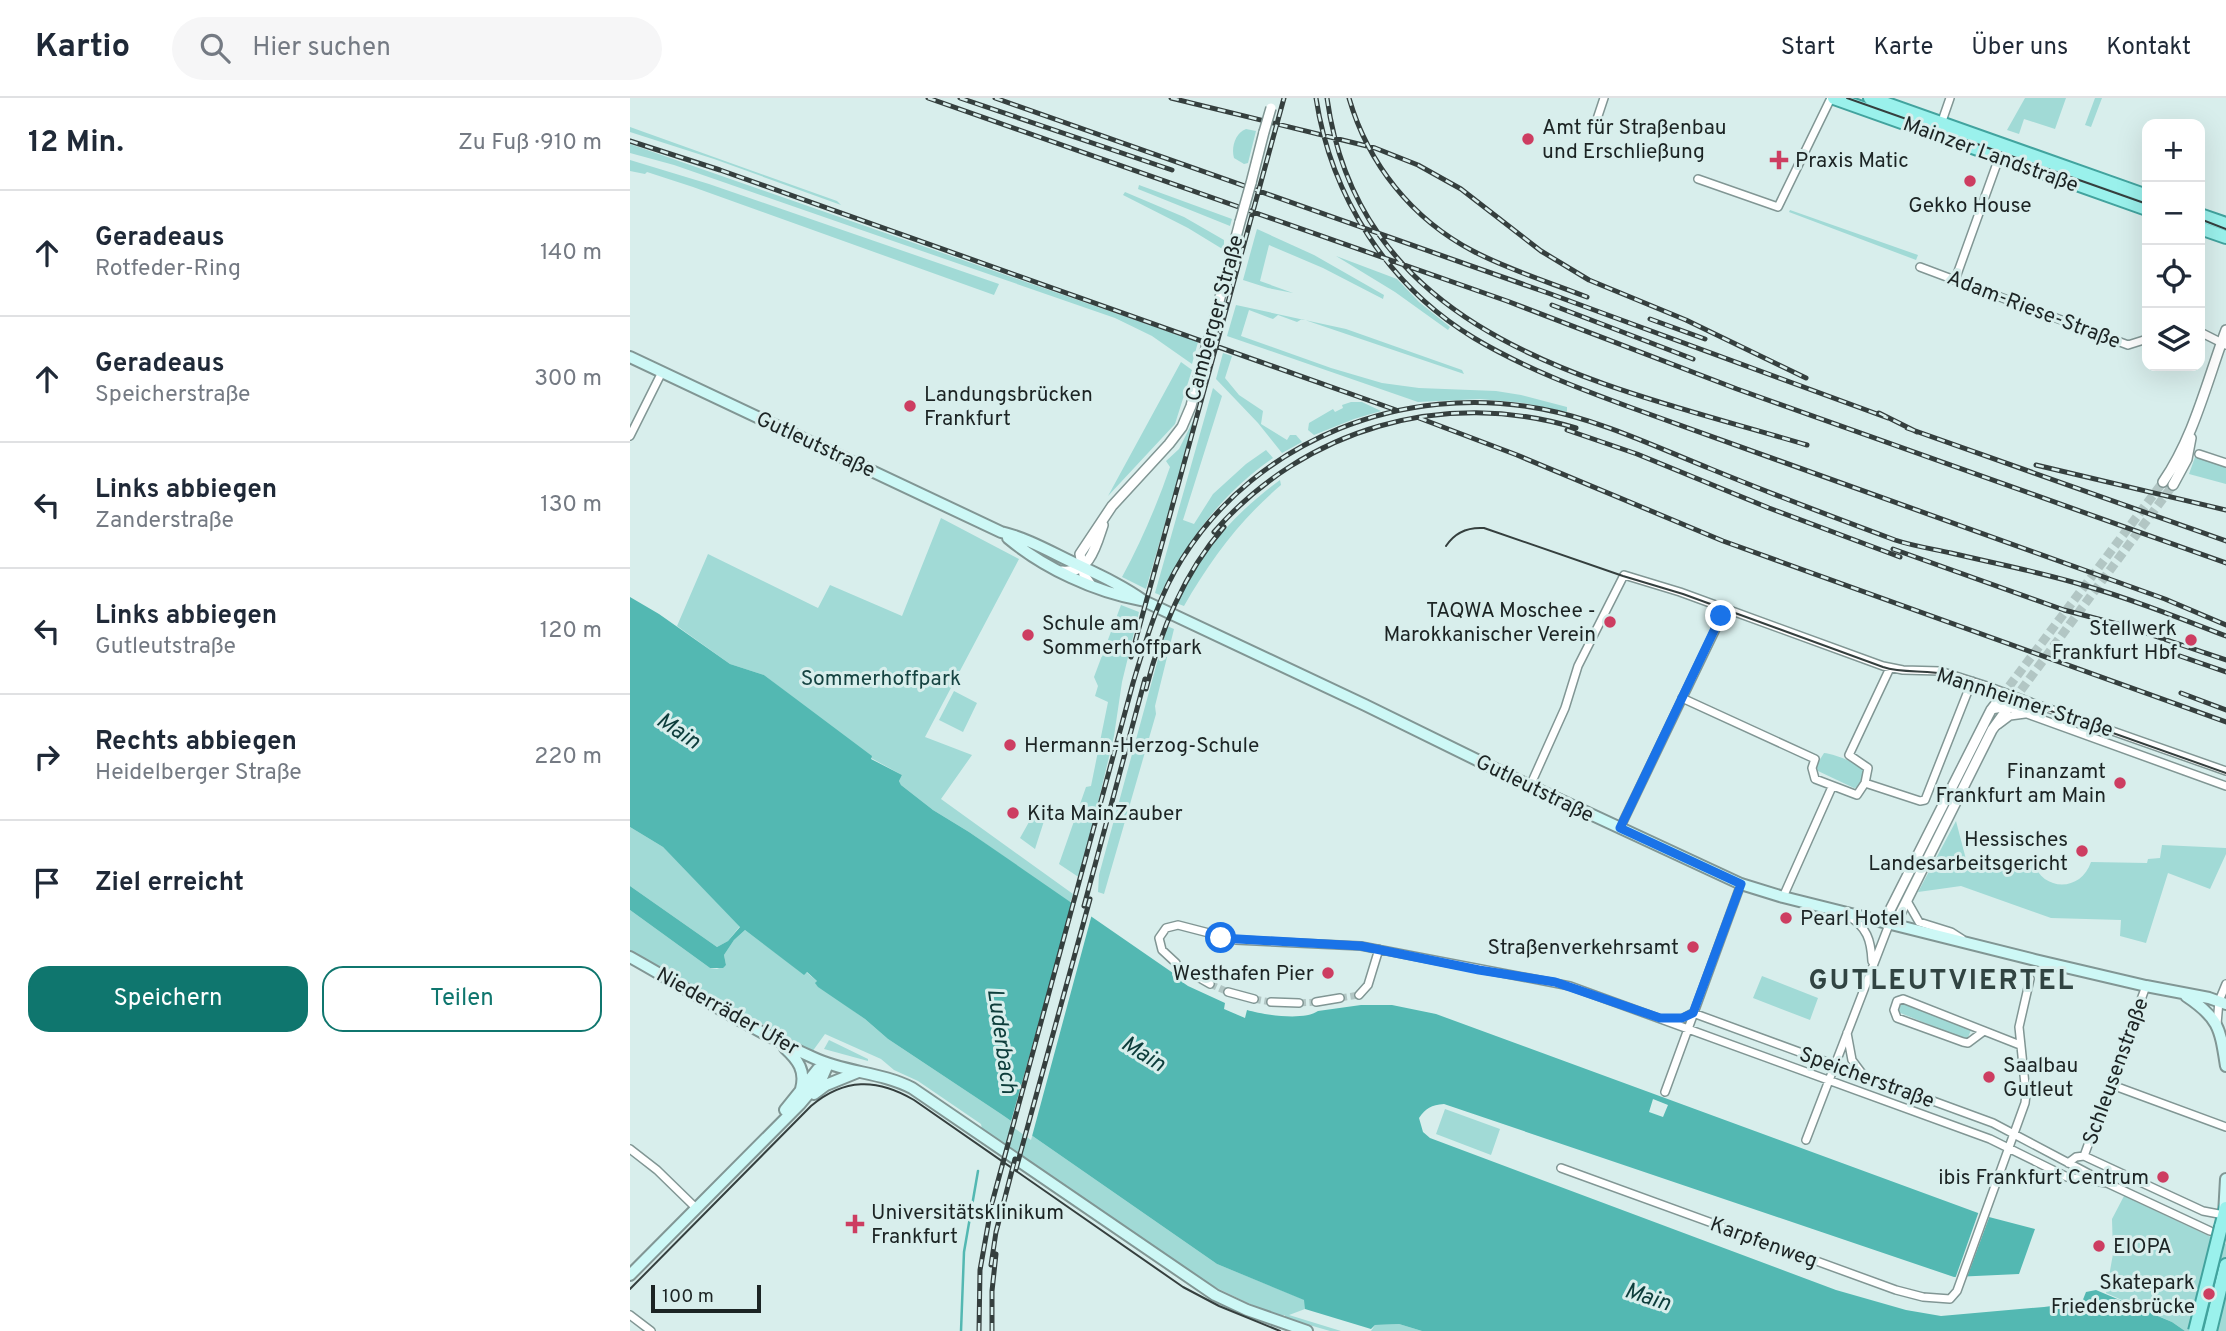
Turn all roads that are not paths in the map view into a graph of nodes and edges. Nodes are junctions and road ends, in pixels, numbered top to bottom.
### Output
1 (1604, 98) edge
2 (1833, 98) edge
3 (1870, 98) edge
4 (1950, 98) edge
5 (1272, 103) edge
6 (1594, 128) dead end
7 (1939, 129) junction
8 (2002, 151) junction
9 (1698, 179) dead end
10 (2142, 194) edge
11 (2142, 207) edge
12 (2205, 217) edge
13 (2226, 224) edge
14 (2205, 230) edge
15 (2226, 237) edge
16 (1920, 267) dead end
17 (1955, 280) junction
18 (2226, 330) edge
19 (2205, 335) edge
20 (2142, 340) edge
21 (2223, 344) edge
22 (630, 357) edge
23 (662, 372) junction
24 (630, 436) edge
25 (2199, 454) dead end
26 (2226, 463) edge
27 (2168, 483) tunnel mouth
28 (1002, 532) junction
29 (1049, 551) junction
30 (1034, 556) junction
31 (1083, 563) junction
32 (1062, 571) junction
33 (1091, 585) junction
34 (1144, 601) junction
35 (1726, 608) junction
36 (1890, 668) junction
37 (1972, 681) junction
38 (2001, 696) joint
39 (1682, 698) junction
40 (2013, 703) junction
41 (1991, 710) junction
42 (2027, 713) junction
43 (1992, 730) junction
44 (2226, 771) edge
45 (1865, 783) junction
46 (1530, 786) junction
47 (2226, 786) edge
48 (1832, 787) junction
49 (1620, 828) junction
50 (1741, 884) junction
51 (1783, 897) junction
52 (1907, 901) junction
53 (1839, 910) junction
54 (1890, 922) junction
55 (1965, 942) junction
56 (1379, 949) junction
57 (630, 957) edge
58 (1176, 963) tunnel mouth
59 (1872, 967) junction
60 (1189, 972) tunnel mouth
61 (2030, 979) dead end
62 (1210, 984) tunnel mouth
63 (2226, 984) edge
64 (2146, 986) junction
65 (1228, 992) tunnel mouth
66 (2180, 993) junction
67 (1359, 995) dead end
68 (1340, 998) tunnel mouth
69 (1254, 999) tunnel mouth
70 (1271, 1002) tunnel mouth
71 (1316, 1002) tunnel mouth
72 (2223, 1002) edge
73 (1299, 1003) tunnel mouth
74 (1693, 1013) junction
75 (1660, 1018) junction
76 (2217, 1024) junction
77 (1687, 1028) junction
78 (1983, 1031) junction
79 (1847, 1032) junction
80 (773, 1037) junction
81 (2020, 1045) junction
82 (2225, 1052) edge
83 (828, 1064) junction
84 (1834, 1065) junction
85 (2226, 1066) edge
86 (858, 1072) junction
87 (1865, 1076) junction
88 (1829, 1079) junction
89 (2112, 1085) junction
90 (1665, 1091) dead end
91 (799, 1100) junction
92 (2226, 1127) edge
93 (2013, 1133) junction
94 (1806, 1140) dead end
95 (2008, 1147) junction
96 (630, 1149) edge
97 (2084, 1156) junction
98 (2068, 1163) junction
99 (1561, 1168) dead end
100 (2226, 1180) edge
101 (2107, 1183) junction
102 (696, 1208) junction
103 (2220, 1220) edge
104 (2226, 1265) edge
105 (630, 1275) edge
106 (630, 1315) edge
107 (651, 1331) edge
108 (1307, 1331) edge
109 (2195, 1331) edge
110 (2210, 1331) edge

1 - 6 street
2 - 7 main road, Mainzer Landstraße
2 - 9 street
3 - 7 main road, Mainzer Landstraße
4 - 7 street
5 - 31 street, Camberger Straße, bridge
7 - 8 main road, Mainzer Landstraße
8 - 10 main road, Mainzer Landstraße
8 - 11 main road, Mainzer Landstraße
8 - 17 street
12 - 13 main road
14 - 15 main road
16 - 17 street, Adam-Riese-Straße
17 - 20 street, Adam-Riese-Straße
18 - 21 street
19 - 21 street
21 - 27 street
22 - 23 main road, Gutleutstraße
23 - 24 street
23 - 28 main road, Gutleutstraße
25 - 26 street
28 - 29 main road, Gutleutstraße
28 - 30 main road, Gutleutstraße
29 - 30 main road
29 - 31 main road, Gutleutstraße
30 - 32 main road, Gutleutstraße
31 - 32 street
31 - 33 street
31 - 34 main road, Gutleutstraße
32 - 33 main road, Gutleutstraße
33 - 34 main road, Gutleutstraße
34 - 46 main road, Gutleutstraße
35 - 36 street, Mannheimer Straße
35 - 39 street
35 - 46 street, Mannheimer Straße
36 - 37 street, Mannheimer Straße
36 - 45 street
37 - 44 street, Mannheimer Straße, bridge
37 - 45 street
38 - 40 street
38 - 41 street
39 - 48 street
39 - 49 street
40 - 41 street, Mannheimer Straße
40 - 42 street, Mannheimer Straße
40 - 43 street
41 - 54 street
42 - 43 street, Mannheimer Straße
42 - 47 street, Mannheimer Straße
43 - 52 street
45 - 48 street
46 - 49 main road, Gutleutstraße
48 - 51 street
49 - 50 main road, Gutleutstraße
50 - 51 main road, Gutleutstraße
50 - 74 street
51 - 53 main road, Gutleutstraße
52 - 54 street
52 - 55 street
53 - 54 main road, Gutleutstraße
53 - 59 street
54 - 55 main road, Gutleutstraße
54 - 59 street
55 - 64 main road, Gutleutstraße
56 - 58 street, Speicherstraße
56 - 67 street
56 - 75 street, Speicherstraße
57 - 80 main road, Niederräder Ufer
59 - 79 street
60 - 62 street
61 - 81 street
63 - 72 street
64 - 66 main road, Gutleutstraße
64 - 89 street, Schleusenstraße
65 - 69 street
66 - 72 main road, Gutleutstraße
66 - 76 main road
68 - 71 street
70 - 73 street
72 - 76 street
74 - 75 street, Speicherstraße
74 - 77 street
74 - 84 street, Speicherstraße
75 - 77 street, Speicherstraße
76 - 82 main road
77 - 88 street, Speicherstraße
77 - 90 street
78 - 78 street
78 - 81 street
79 - 84 street
79 - 87 street
80 - 83 main road, Niederräder Ufer
80 - 91 main road
81 - 93 street
82 - 85 main road
83 - 86 main road, Niederräder Ufer
83 - 91 main road
84 - 87 street, Speicherstraße
84 - 88 street
86 - 91 main road
86 - 108 main road, Niederräder Ufer
87 - 93 street, Speicherstraße
88 - 94 street
88 - 95 street, Speicherstraße
89 - 92 street
89 - 97 street, Schleusenstraße
91 - 102 main road
93 - 95 street
93 - 98 street, Speicherstraße
95 - 99 street, Karpfenweg
95 - 101 street, Speicherstraße
96 - 102 street
97 - 98 street
97 - 103 street
98 - 101 street, Speicherstraße
100 - 103 main road
101 - 103 street
102 - 105 main road
103 - 109 main road, bridge
104 - 110 main road
106 - 107 street

